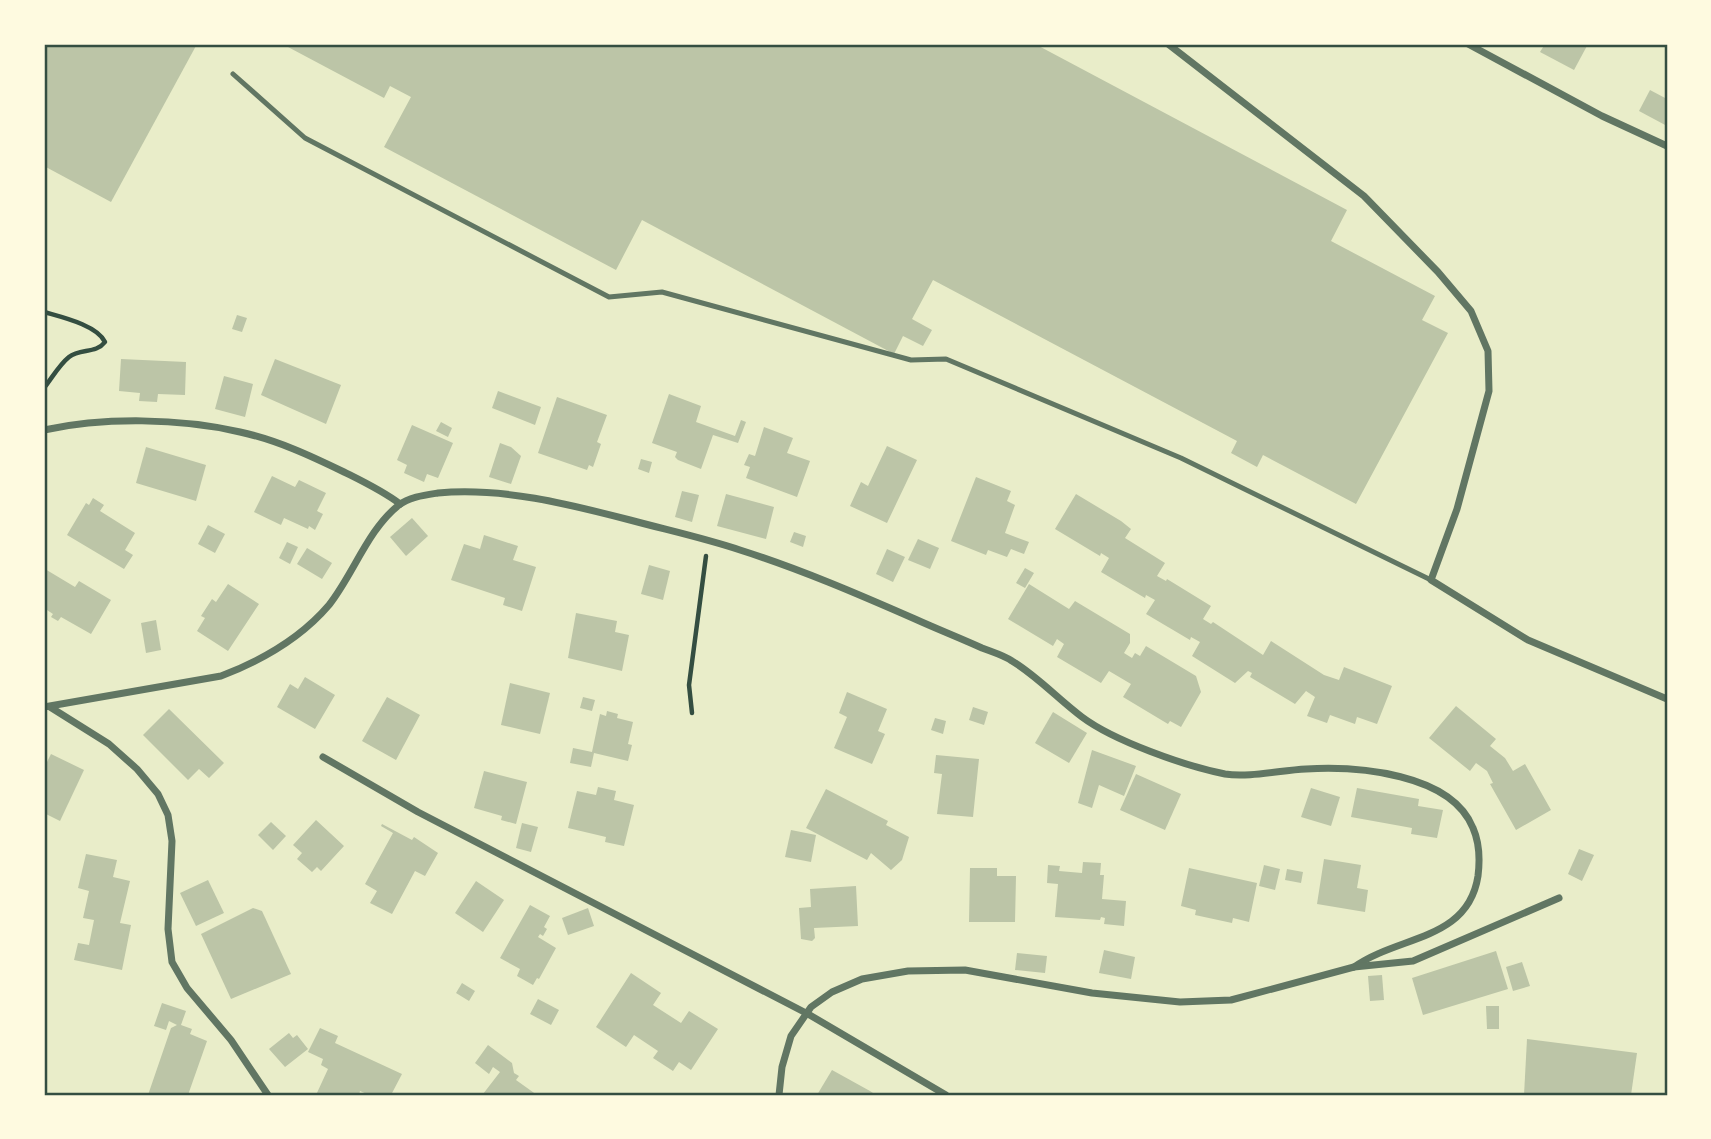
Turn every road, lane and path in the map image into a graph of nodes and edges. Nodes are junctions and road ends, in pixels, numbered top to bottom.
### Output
1 (1168, 44) edge
2 (1468, 44) edge
3 (233, 74) dead end
4 (1667, 146) edge
5 (44, 312) edge
6 (44, 388) edge
7 (44, 430) edge
8 (400, 503) junction
9 (710, 542) junction
10 (1431, 580) junction
11 (1667, 699) edge
12 (46, 707) edge
13 (692, 713) dead end
14 (323, 757) dead end
15 (1559, 898) dead end
16 (1354, 967) junction
17 (808, 1014) junction
18 (268, 1095) edge
19 (779, 1095) edge
20 (946, 1095) edge

1 - 10 street
2 - 4 street
3 - 10 lane
5 - 6 path
7 - 8 street
8 - 9 street
8 - 12 street
9 - 13 path
9 - 16 street
10 - 11 street
12 - 18 street
14 - 17 street
15 - 16 street
16 - 17 street
17 - 19 street
17 - 20 street

